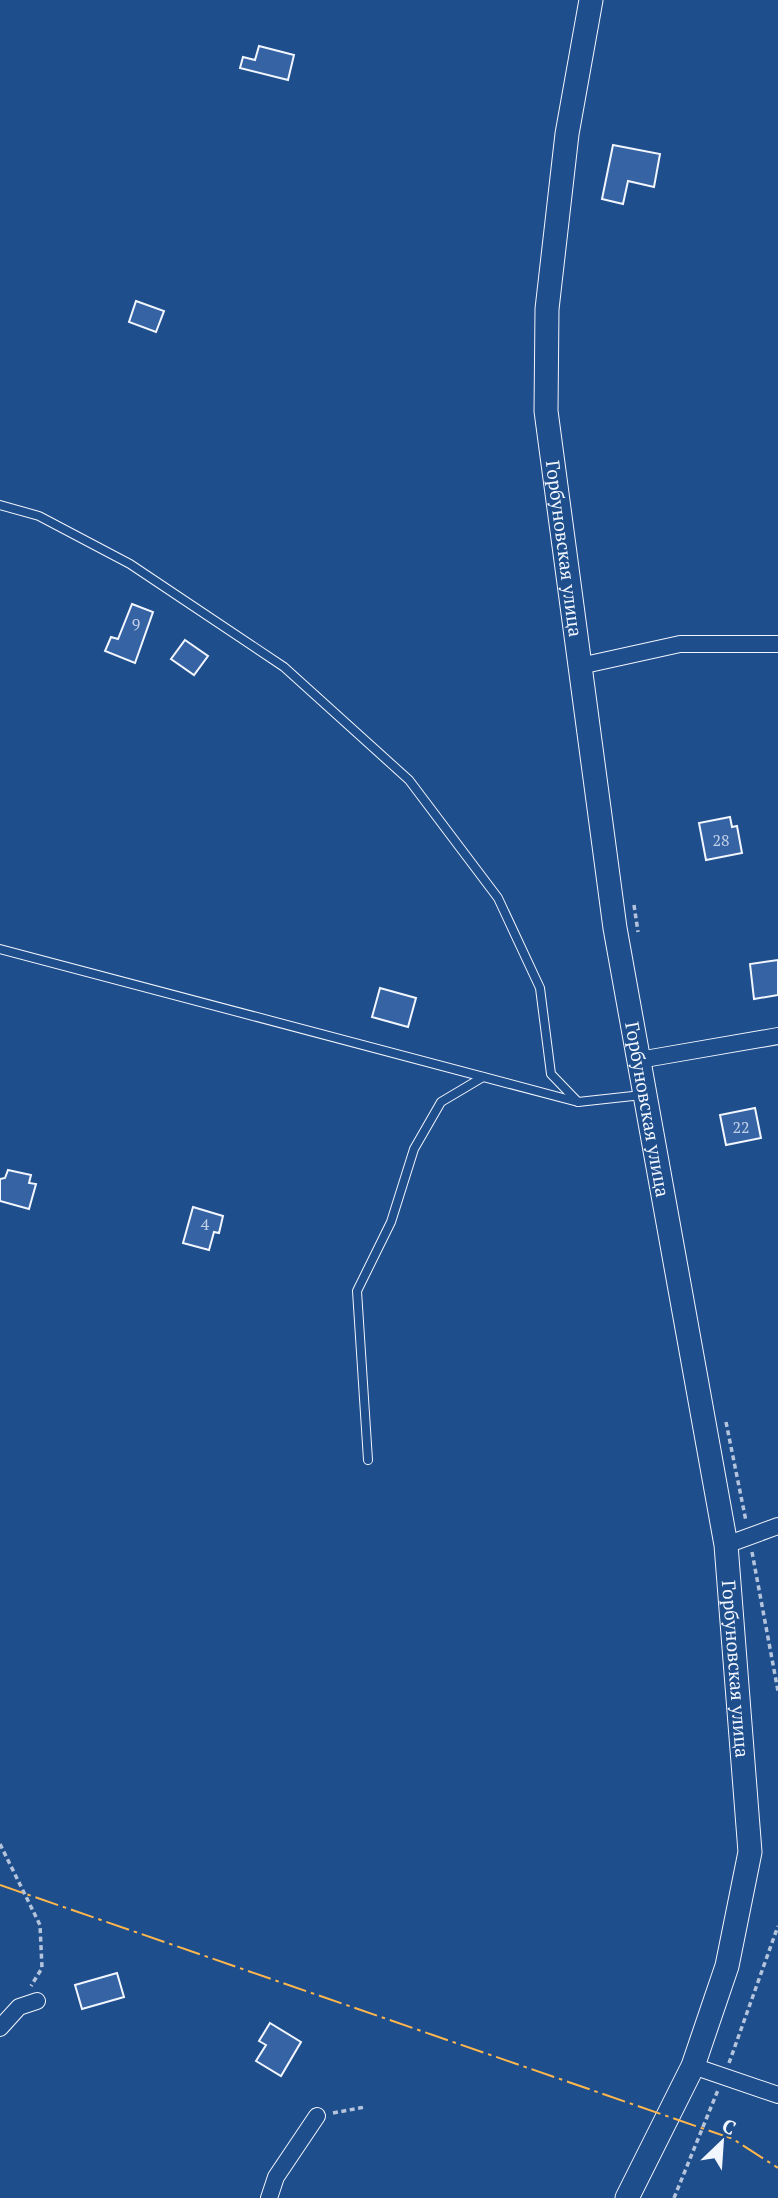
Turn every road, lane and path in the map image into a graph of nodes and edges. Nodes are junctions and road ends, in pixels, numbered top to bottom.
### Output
1 (591, 0) edge
2 (0, 505) edge
3 (778, 644) edge
4 (580, 666) junction
5 (634, 899) dead end
6 (639, 939) dead end
7 (0, 949) edge
8 (778, 1036) edge
9 (639, 1060) junction
10 (483, 1077) junction
11 (645, 1094) junction
12 (579, 1102) junction
13 (725, 1414) dead end
14 (368, 1460) dead end
15 (778, 1526) edge
16 (749, 1537) junction
17 (726, 1545) junction
18 (778, 1691) edge
19 (0, 1843) edge
20 (37, 2001) dead end
21 (19, 2007) junction
22 (0, 2028) edge
23 (693, 2066) junction
24 (777, 2093) edge
25 (365, 2107) dead end
26 (317, 2116) joint
27 (269, 2198) edge
28 (627, 2198) edge

1 - 4 main road, Горбуновская улица
2 - 12 lane
3 - 4 street
4 - 9 main road, Горбуновская улица
5 - 6 path
7 - 10 lane
8 - 9 street
9 - 11 main road, Горбуновская улица
10 - 12 lane
10 - 14 lane
11 - 12 lane
11 - 17 main road, Горбуновская улица
13 - 16 path
15 - 16 street
16 - 17 street
16 - 18 path
17 - 23 main road, Горбуновская улица
19 - 21 path
20 - 21 street
21 - 22 street
23 - 24 street
23 - 28 main road, Горбуновская улица
25 - 26 path
26 - 27 street

